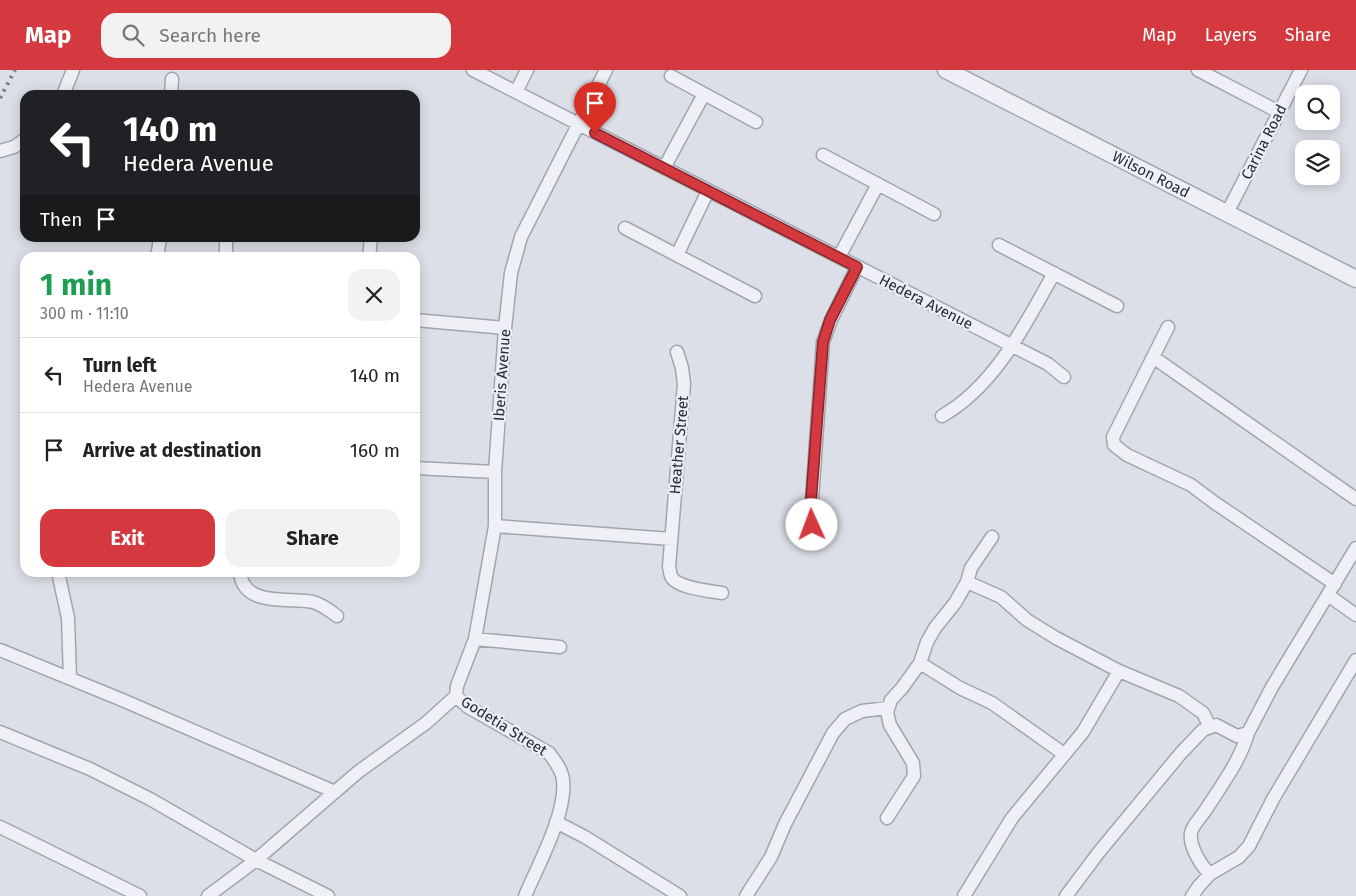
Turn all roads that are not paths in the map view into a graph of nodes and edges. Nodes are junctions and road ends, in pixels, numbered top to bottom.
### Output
1 (73, 70) edge
2 (473, 70) edge
3 (527, 70) edge
4 (606, 70) edge
5 (946, 70) edge
6 (1198, 70) edge
7 (1300, 70) edge
8 (670, 76) dead end
9 (172, 79) dead end
10 (65, 90) edge
11 (171, 90) edge
12 (516, 92) junction
13 (704, 94) junction
14 (1279, 112) junction
15 (756, 122) dead end
16 (578, 124) junction
17 (20, 143) edge
18 (0, 151) edge
19 (823, 155) dead end
20 (664, 168) junction
21 (878, 184) junction
22 (708, 191) junction
23 (934, 214) dead end
24 (1227, 214) junction
25 (625, 228) dead end
26 (999, 245) dead end
27 (677, 255) junction
28 (839, 257) junction
29 (857, 267) junction
30 (1054, 273) junction
31 (1356, 279) edge
32 (755, 296) dead end
33 (1116, 306) dead end
34 (420, 320) edge
35 (1168, 327) dead end
36 (505, 328) junction
37 (1013, 346) junction
38 (677, 352) dead end
39 (1153, 357) junction
40 (1064, 377) dead end
41 (942, 416) dead end
42 (420, 468) edge
43 (495, 472) junction
44 (1356, 499) edge
45 (495, 526) junction
46 (819, 537) dead end
47 (992, 537) dead end
48 (671, 539) junction
49 (1356, 548) edge
50 (59, 577) edge
51 (242, 577) edge
52 (967, 582) junction
53 (1335, 584) junction
54 (722, 593) dead end
55 (1328, 595) junction
56 (337, 616) dead end
57 (1356, 616) edge
58 (475, 639) junction
59 (560, 647) dead end
60 (0, 650) edge
61 (1356, 660) edge
62 (920, 663) junction
63 (1119, 671) junction
64 (70, 678) junction
65 (456, 696) junction
66 (888, 708) junction
67 (1210, 727) junction
68 (0, 732) edge
69 (1248, 733) junction
70 (1064, 754) junction
71 (335, 792) junction
72 (887, 818) dead end
73 (556, 822) junction
74 (0, 827) edge
75 (256, 860) junction
76 (1210, 874) junction
77 (140, 896) edge
78 (208, 896) edge
79 (328, 896) edge
80 (525, 896) edge
81 (680, 896) edge
82 (746, 896) edge
83 (964, 896) edge
84 (1066, 896) edge
85 (1192, 896) edge

1 - 10 street
2 - 12 street, Hedera Avenue
3 - 12 street
4 - 16 street, Iberis Avenue
5 - 24 street, Wilson Road
6 - 14 street
7 - 14 street, Carina Road
8 - 13 street
9 - 11 street
12 - 16 street, Hedera Avenue
13 - 15 street
13 - 20 street
14 - 24 street, Carina Road
16 - 20 street, Hedera Avenue
16 - 36 street, Iberis Avenue
17 - 18 street
19 - 21 street
20 - 22 street, Hedera Avenue
21 - 23 street
21 - 28 street
22 - 27 street
22 - 28 street, Hedera Avenue
24 - 31 street, Wilson Road
25 - 27 street
26 - 30 street
27 - 32 street
28 - 29 street, Hedera Avenue
29 - 37 street, Hedera Avenue
29 - 46 street
30 - 33 street
30 - 37 street
34 - 36 street
35 - 39 street
36 - 43 street, Iberis Avenue
37 - 40 street, Hedera Avenue
37 - 41 street
38 - 48 street, Heather Street
39 - 44 street
39 - 53 street
42 - 43 street
43 - 45 street, Iberis Avenue
45 - 48 street
45 - 58 street, Iberis Avenue
47 - 52 street
48 - 54 street, Heather Street
49 - 53 street
50 - 64 street
51 - 56 street
52 - 62 street
52 - 63 street
53 - 55 street
55 - 57 street
55 - 69 street
58 - 59 street
58 - 65 street, Iberis Avenue
60 - 64 street
61 - 76 street
62 - 66 street
62 - 70 street
63 - 67 street
63 - 70 street
64 - 71 street
65 - 71 street
65 - 73 street, Godetia Street
66 - 72 street
66 - 82 street
67 - 69 street
67 - 84 street
68 - 75 street
69 - 76 street
70 - 83 street
71 - 75 street
73 - 80 street, Godetia Street
73 - 81 street
74 - 77 street
75 - 78 street
75 - 79 street
76 - 85 street

